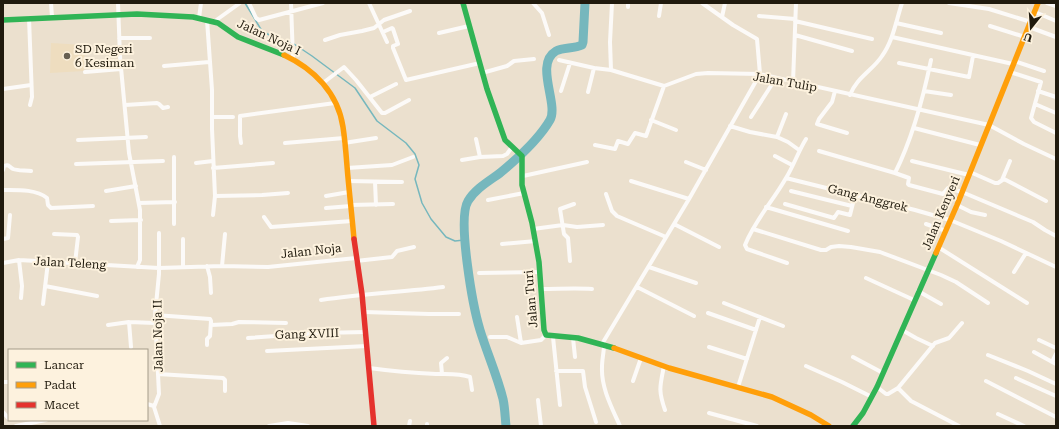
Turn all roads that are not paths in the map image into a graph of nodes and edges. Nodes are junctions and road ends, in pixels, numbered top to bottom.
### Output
1 (51, 3) edge
2 (118, 3) edge
3 (201, 3) edge
4 (239, 3) edge
5 (249, 3) edge
6 (291, 3) edge
7 (323, 3) edge
8 (369, 3) edge
9 (463, 3) edge
10 (533, 3) edge
11 (612, 3) edge
12 (661, 3) edge
13 (702, 3) edge
14 (725, 3) edge
15 (796, 3) edge
16 (902, 3) edge
17 (949, 3) edge
18 (1038, 3) edge
19 (1047, 3) edge
20 (1056, 6) edge
21 (410, 11) dead end
22 (291, 12) junction
23 (1035, 12) junction
24 (118, 15) junction
25 (659, 16) dead end
26 (759, 16) dead end
27 (52, 17) junction
28 (722, 17) junction
29 (29, 18) junction
30 (199, 18) junction
31 (3, 20) edge
32 (207, 20) junction
33 (795, 20) junction
34 (215, 21) junction
35 (1056, 21) edge
36 (896, 23) junction
37 (378, 25) junction
38 (1030, 25) junction
39 (469, 26) junction
40 (990, 26) dead end
41 (383, 32) junction
42 (438, 33) dead end
43 (941, 33) dead end
44 (549, 35) dead end
45 (795, 36) junction
46 (892, 37) junction
47 (1025, 37) junction
48 (1056, 37) edge
49 (119, 38) junction
50 (150, 38) dead end
51 (325, 40) dead end
52 (872, 40) dead end
53 (387, 42) dead end
54 (852, 51) dead end
55 (293, 56) junction
56 (973, 56) junction
57 (534, 59) dead end
58 (559, 60) dead end
59 (931, 60) dead end
60 (209, 62) junction
61 (480, 63) junction
62 (570, 63) junction
63 (899, 63) dead end
64 (1014, 63) junction
65 (134, 66) dead end
66 (164, 66) dead end
67 (121, 68) junction
68 (594, 68) junction
69 (929, 69) junction
70 (611, 70) junction
71 (1044, 71) dead end
72 (85, 72) dead end
73 (1010, 72) junction
74 (482, 73) junction
75 (760, 74) junction
76 (776, 78) junction
77 (794, 82) junction
78 (323, 83) junction
79 (396, 84) dead end
80 (31, 85) junction
81 (664, 86) junction
82 (3, 89) edge
83 (561, 91) dead end
84 (924, 91) junction
85 (1038, 91) junction
86 (588, 92) dead end
87 (835, 92) junction
88 (850, 95) junction
89 (951, 95) dead end
90 (370, 97) junction
91 (1056, 97) edge
92 (409, 100) dead end
93 (335, 103) junction
94 (1035, 104) junction
95 (30, 105) dead end
96 (124, 105) junction
97 (168, 107) dead end
98 (919, 110) junction
99 (1056, 113) edge
100 (786, 114) dead end
101 (212, 117) junction
102 (233, 117) dead end
103 (751, 117) dead end
104 (651, 120) junction
105 (988, 125) junction
106 (730, 126) junction
107 (914, 128) junction
108 (676, 130) dead end
109 (1056, 133) edge
110 (847, 134) dead end
111 (146, 137) dead end
112 (777, 137) junction
113 (127, 138) junction
114 (376, 138) dead end
115 (476, 139) dead end
116 (806, 139) dead end
117 (78, 140) dead end
118 (344, 140) junction
119 (241, 143) dead end
120 (285, 143) dead end
121 (595, 144) dead end
122 (980, 145) junction
123 (514, 148) junction
124 (799, 150) junction
125 (819, 151) dead end
126 (480, 156) junction
127 (775, 156) dead end
128 (174, 157) dead end
129 (413, 157) dead end
130 (1056, 159) edge
131 (462, 160) dead end
132 (163, 161) dead end
133 (213, 161) junction
134 (912, 161) dead end
135 (1010, 161) dead end
136 (587, 162) dead end
137 (686, 162) dead end
138 (130, 163) junction
139 (196, 163) dead end
140 (274, 163) dead end
141 (76, 164) dead end
142 (792, 165) junction
143 (214, 168) junction
144 (347, 168) junction
145 (3, 170) edge
146 (706, 170) junction
147 (31, 171) dead end
148 (895, 173) junction
149 (969, 174) junction
150 (523, 176) junction
151 (786, 178) junction
152 (1002, 180) junction
153 (348, 181) junction
154 (631, 181) dead end
155 (375, 182) junction
156 (402, 182) dead end
157 (136, 186) junction
158 (3, 190) edge
159 (106, 191) dead end
160 (792, 191) dead end
161 (349, 192) junction
162 (962, 192) junction
163 (288, 193) dead end
164 (524, 193) junction
165 (606, 194) dead end
166 (855, 195) junction
167 (215, 196) junction
168 (326, 196) dead end
169 (689, 199) junction
170 (488, 200) dead end
171 (1046, 201) dead end
172 (175, 202) junction
173 (139, 203) junction
174 (392, 204) dead end
175 (574, 204) dead end
176 (785, 204) dead end
177 (376, 205) junction
178 (956, 205) junction
179 (94, 206) dead end
180 (350, 206) junction
181 (852, 206) junction
182 (766, 207) junction
183 (326, 208) dead end
184 (10, 215) dead end
185 (213, 215) dead end
186 (985, 215) dead end
187 (264, 217) dead end
188 (141, 220) junction
189 (352, 220) junction
190 (950, 220) junction
191 (111, 221) dead end
192 (174, 224) dead end
193 (674, 224) junction
194 (926, 224) dead end
195 (563, 225) junction
196 (603, 225) dead end
197 (533, 229) junction
198 (753, 229) junction
199 (848, 231) dead end
200 (946, 231) junction
201 (159, 233) dead end
202 (54, 234) dead end
203 (225, 234) dead end
204 (1056, 236) edge
205 (666, 237) junction
206 (5, 239) edge
207 (183, 239) dead end
208 (536, 241) junction
209 (502, 244) dead end
210 (414, 247) dead end
211 (719, 247) dead end
212 (938, 247) junction
213 (1026, 253) junction
214 (19, 260) junction
215 (140, 260) junction
216 (356, 260) junction
217 (570, 261) dead end
218 (48, 262) junction
219 (3, 263) edge
220 (788, 263) dead end
221 (75, 264) junction
222 (207, 266) junction
223 (222, 266) junction
224 (136, 267) junction
225 (147, 267) junction
226 (183, 267) junction
227 (649, 267) junction
228 (159, 268) junction
229 (1056, 268) edge
230 (928, 270) junction
231 (540, 272) junction
232 (1014, 272) dead end
233 (479, 273) dead end
234 (866, 278) dead end
235 (696, 283) dead end
236 (45, 286) junction
237 (443, 286) dead end
238 (637, 288) junction
239 (542, 289) junction
240 (592, 289) dead end
241 (918, 291) junction
242 (211, 293) dead end
243 (362, 294) junction
244 (96, 296) dead end
245 (21, 298) dead end
246 (321, 300) dead end
247 (914, 300) junction
248 (988, 302) dead end
249 (1027, 303) dead end
250 (43, 304) dead end
251 (724, 304) dead end
252 (941, 304) dead end
253 (364, 312) junction
254 (708, 313) dead end
255 (458, 314) dead end
256 (155, 315) junction
257 (694, 316) dead end
258 (517, 317) dead end
259 (760, 317) junction
260 (129, 322) junction
261 (155, 323) junction
262 (286, 323) dead end
263 (962, 323) dead end
264 (108, 325) dead end
265 (211, 325) junction
266 (783, 326) dead end
267 (756, 330) junction
268 (902, 330) junction
269 (366, 332) junction
270 (546, 335) junction
271 (490, 337) dead end
272 (553, 337) junction
273 (248, 338) dead end
274 (573, 338) junction
275 (1040, 340) dead end
276 (521, 343) junction
277 (207, 344) dead end
278 (603, 344) junction
279 (367, 346) junction
280 (933, 346) junction
281 (131, 347) dead end
282 (709, 347) dead end
283 (1056, 348) edge
284 (267, 351) dead end
285 (1034, 352) dead end
286 (1056, 354) edge
287 (988, 355) dead end
288 (575, 357) dead end
289 (853, 357) dead end
290 (447, 358) dead end
291 (641, 358) junction
292 (747, 359) junction
293 (1054, 363) edge
294 (664, 366) junction
295 (806, 366) dead end
296 (369, 368) junction
297 (556, 371) junction
298 (883, 373) junction
299 (158, 374) junction
300 (442, 374) junction
301 (1016, 378) dead end
302 (986, 381) dead end
303 (633, 382) dead end
304 (1056, 384) edge
305 (738, 387) junction
306 (877, 387) junction
307 (898, 388) junction
308 (472, 390) dead end
309 (225, 391) dead end
310 (1056, 396) edge
311 (872, 397) junction
312 (538, 400) dead end
313 (148, 404) edge
314 (560, 405) dead end
315 (154, 406) junction
316 (666, 410) dead end
317 (709, 413) dead end
318 (998, 414) dead end
319 (1056, 417) edge
320 (41, 421) edge
321 (596, 422) dead end
322 (952, 424) edge
323 (279, 425) edge
324 (16, 426) edge
325 (160, 426) edge
326 (269, 426) edge
327 (308, 426) edge
328 (374, 426) edge
329 (541, 426) edge
330 (620, 426) edge
331 (756, 426) edge
332 (829, 426) edge
333 (853, 426) edge
334 (959, 426) edge
335 (1024, 426) edge

1 - 27 street
2 - 24 street
3 - 30 street
4 - 34 street
5 - 22 street
6 - 22 street
7 - 22 street
8 - 37 street
9 - 39 street, Jalan Turi
10 - 44 street
11 - 70 street
12 - 25 street
13 - 28 street
14 - 28 street
15 - 33 street
16 - 36 street
17 - 38 street
18 - 23 street, Jalan Kenyeri
19 - 20 street
21 - 37 street
22 - 55 street
23 - 35 street
23 - 38 street, Jalan Kenyeri
24 - 27 street, Jalan Noja I
24 - 30 street, Jalan Noja I
24 - 49 street
26 - 33 street
27 - 29 street, Jalan Noja I
28 - 75 street
29 - 31 street, Jalan Noja I
29 - 80 street
30 - 32 street, Jalan Noja I
32 - 34 street, Jalan Noja I
32 - 60 street
33 - 45 street
33 - 52 street
34 - 55 street, Jalan Noja I
36 - 43 street
36 - 46 street
37 - 41 street
37 - 51 street
38 - 47 street, Jalan Kenyeri
38 - 48 street
39 - 42 street
39 - 61 street, Jalan Turi
40 - 47 street
41 - 53 street
41 - 61 street
45 - 54 street
45 - 77 street
46 - 56 street
46 - 88 street
47 - 64 street, Jalan Kenyeri
49 - 50 street
49 - 67 street
55 - 78 street, Jalan Noja I
56 - 64 street
56 - 69 street
57 - 74 street
58 - 62 street
59 - 69 street
60 - 66 street
60 - 101 street
61 - 74 street, Jalan Turi
62 - 68 street
62 - 83 street
63 - 69 street
64 - 71 street
64 - 73 street, Jalan Kenyeri
65 - 67 street
67 - 72 street
67 - 96 street
68 - 70 street
68 - 86 street
69 - 84 street
70 - 81 street
73 - 85 street
73 - 105 street, Jalan Kenyeri
74 - 123 street, Jalan Turi
75 - 76 street, Jalan Tulip
75 - 81 street, Jalan Tulip
75 - 106 street
76 - 77 street, Jalan Tulip
76 - 103 street
77 - 87 street, Jalan Tulip
78 - 90 street
78 - 93 street, Jalan Noja I
79 - 90 street
80 - 82 street
80 - 95 street
81 - 104 street
84 - 89 street
84 - 98 street
85 - 91 street
85 - 94 street
87 - 88 street, Jalan Tulip
87 - 110 street
88 - 98 street, Jalan Tulip
90 - 92 street
93 - 118 street, Jalan Noja I
93 - 119 street
94 - 99 street
94 - 109 street
96 - 97 street
96 - 113 street
98 - 105 street, Jalan Tulip
98 - 107 street
100 - 112 street
101 - 102 street
101 - 133 street
104 - 108 street
104 - 121 street
105 - 122 street, Jalan Kenyeri
105 - 130 street, Jalan Tulip
106 - 112 street
106 - 146 street
107 - 122 street
107 - 148 street
111 - 113 street
112 - 124 street
113 - 117 street
113 - 138 street
114 - 118 street
115 - 126 street
116 - 124 street
118 - 120 street
118 - 144 street, Jalan Noja I
122 - 149 street, Jalan Kenyeri
123 - 126 street
123 - 150 street, Jalan Turi
124 - 142 street
125 - 148 street
126 - 131 street
127 - 142 street
128 - 172 street
129 - 144 street
132 - 138 street
133 - 139 street
133 - 143 street
134 - 149 street
135 - 152 street
136 - 150 street
137 - 146 street
138 - 141 street
138 - 157 street
140 - 143 street
142 - 151 street
143 - 167 street
144 - 153 street, Jalan Noja I
145 - 147 street
146 - 169 street
148 - 162 street
149 - 152 street
149 - 162 street, Jalan Kenyeri
150 - 164 street, Jalan Turi
151 - 166 street, Gang Anggrek
151 - 182 street
152 - 171 street
153 - 155 street
153 - 161 street, Jalan Noja I
154 - 169 street
155 - 156 street
155 - 177 street
157 - 159 street
157 - 173 street
158 - 179 street
160 - 181 street
161 - 168 street
161 - 180 street, Jalan Noja I
162 - 178 street, Jalan Kenyeri
162 - 204 street
163 - 167 street
164 - 170 street
164 - 197 street, Jalan Turi
165 - 205 street
166 - 181 street
166 - 190 street, Gang Anggrek
167 - 185 street
169 - 193 street
172 - 173 street
172 - 192 street
173 - 188 street
174 - 177 street
175 - 195 street
176 - 181 street
177 - 180 street
178 - 186 street
178 - 190 street, Jalan Kenyeri
180 - 183 street
180 - 189 street, Jalan Noja I
182 - 198 street
182 - 199 street
184 - 206 street
187 - 189 street
188 - 191 street
188 - 215 street
189 - 216 street, Jalan Noja I
190 - 200 street, Jalan Kenyeri
190 - 213 street, Gang Anggrek
193 - 205 street
193 - 211 street
194 - 200 street
195 - 196 street
195 - 197 street
195 - 217 street
197 - 208 street, Jalan Turi
198 - 220 street
198 - 230 street
200 - 212 street, Jalan Kenyeri
201 - 228 street, Jalan Noja II
202 - 221 street
203 - 223 street
205 - 227 street
207 - 226 street
208 - 209 street
208 - 231 street, Jalan Turi
210 - 216 street
212 - 230 street, Jalan Kenyeri
212 - 249 street
213 - 229 street, Gang Anggrek
213 - 232 street
214 - 218 street, Jalan Teleng
214 - 219 street, Jalan Teleng
214 - 245 street
215 - 224 street
215 - 225 street
216 - 223 street, Jalan Noja
216 - 243 street, Jalan Noja
218 - 221 street, Jalan Teleng
218 - 236 street
221 - 224 street, Jalan Teleng
222 - 223 street, Jalan Noja
222 - 226 street, Jalan Noja
222 - 242 street
224 - 225 street, Jalan Noja
225 - 228 street, Jalan Noja
226 - 228 street, Jalan Noja
227 - 235 street
227 - 238 street
228 - 256 street, Jalan Noja II
230 - 241 street, Jalan Kenyeri
230 - 248 street
231 - 233 street
231 - 239 street, Jalan Turi
234 - 247 street
236 - 244 street
236 - 250 street
237 - 243 street
238 - 257 street
238 - 278 street
239 - 240 street
239 - 270 street, Jalan Turi
241 - 247 street, Jalan Kenyeri
241 - 252 street
243 - 246 street
243 - 253 street, Jalan Noja
247 - 268 street, Jalan Kenyeri
251 - 259 street
253 - 255 street
253 - 269 street, Jalan Noja
254 - 267 street
256 - 261 street, Jalan Noja II
256 - 265 street
258 - 276 street
259 - 266 street
259 - 267 street
260 - 261 street
260 - 264 street
260 - 281 street
261 - 299 street, Jalan Noja II
262 - 265 street
263 - 280 street
265 - 277 street
267 - 292 street
268 - 280 street
268 - 298 street, Jalan Kenyeri
269 - 273 street, Gang XVIII
269 - 279 street, Jalan Noja
270 - 272 street, Jalan Turi
270 - 276 street
271 - 276 street
272 - 274 street, Jalan Turi
272 - 297 street
274 - 278 street, Jalan Turi
274 - 288 street
275 - 283 street
278 - 291 street, Jalan Turi
278 - 330 street
279 - 284 street
279 - 296 street, Jalan Noja
280 - 307 street
282 - 292 street
285 - 293 street
286 - 293 street
287 - 304 street
289 - 298 street
290 - 300 street
291 - 294 street, Jalan Turi
291 - 303 street
292 - 305 street
294 - 305 street, Jalan Turi
294 - 316 street
295 - 311 street
296 - 300 street
296 - 328 street, Jalan Noja
297 - 314 street
297 - 321 street
298 - 306 street, Jalan Kenyeri
299 - 309 street
299 - 315 street, Jalan Noja II
300 - 308 street
301 - 310 street
302 - 319 street
305 - 332 street, Jalan Turi
306 - 307 street
306 - 311 street, Jalan Kenyeri
307 - 322 street
311 - 333 street, Jalan Kenyeri
312 - 329 street
313 - 315 street
315 - 325 street
317 - 331 street
318 - 335 street
320 - 324 street
322 - 334 street
323 - 326 street
323 - 327 street

